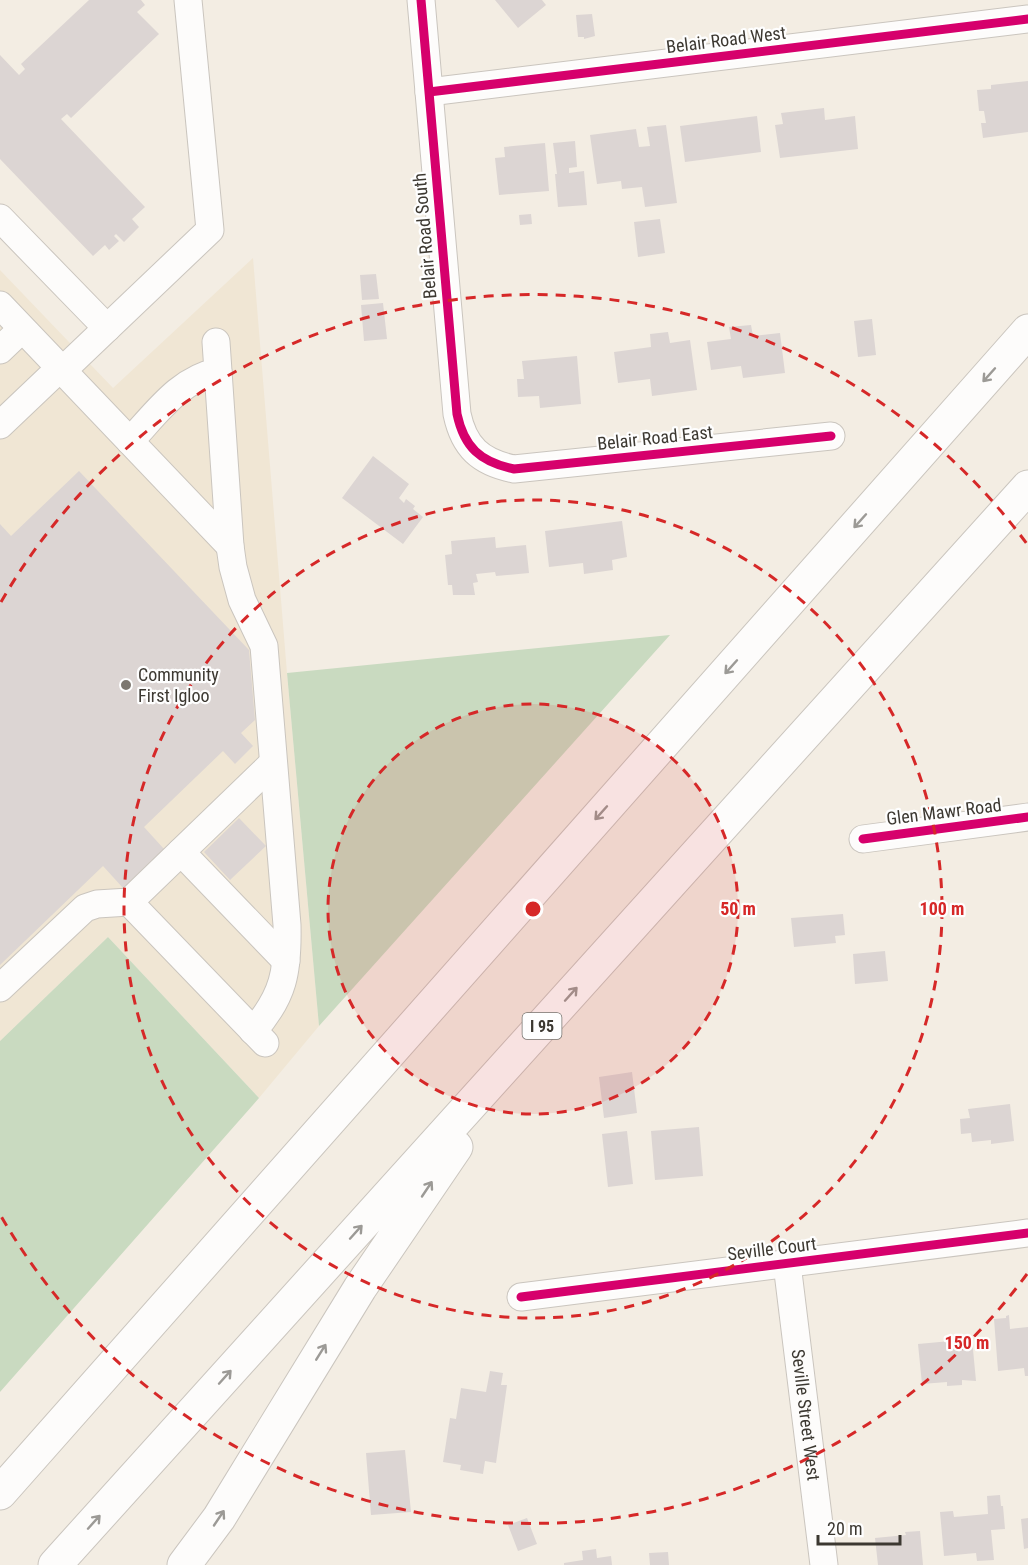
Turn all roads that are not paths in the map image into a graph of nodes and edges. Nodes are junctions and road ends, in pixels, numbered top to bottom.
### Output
1 (188, 0) edge
2 (421, 0) edge
3 (1028, 20) edge
4 (429, 92) junction
5 (0, 218) edge
6 (0, 305) edge
7 (107, 328) junction
8 (22, 329) junction
9 (1028, 331) edge
10 (216, 342) dead end
11 (0, 350) edge
12 (61, 370) junction
13 (218, 372) junction
14 (0, 425) edge
15 (831, 436) dead end
16 (130, 441) junction
17 (485, 459) joint
18 (1028, 487) edge
19 (230, 546) junction
20 (273, 763) junction
21 (1028, 817) edge
22 (863, 839) dead end
23 (181, 852) junction
24 (129, 902) junction
25 (286, 961) junction
26 (0, 988) edge
27 (524, 1046) junction
28 (1028, 1233) edge
29 (787, 1264) junction
30 (521, 1297) dead end
31 (34, 1454) junction
32 (0, 1482) edge
33 (0, 1493) edge
34 (55, 1565) edge
35 (184, 1565) edge
36 (824, 1565) edge

1 - 7 street
2 - 4 street, Belair Road South
3 - 4 street, Belair Road West
4 - 17 street, Belair Road South
5 - 7 street
6 - 8 street
7 - 12 street
8 - 11 street
8 - 12 street
9 -> 31 highway
10 - 13 street
12 - 14 street
12 - 16 street
13 - 16 street
13 - 19 street
15 - 17 street, Belair Road East
16 - 19 street
27 -> 18 highway, I 95
19 - 20 street
20 - 23 street
20 - 25 street
21 - 22 street, Glen Mawr Road
23 - 24 street
23 - 25 street
24 - 25 street
24 - 26 street
34 -> 27 highway, I 95
35 -> 27 highway
28 - 29 street, Seville Court
29 - 30 street, Seville Court
29 - 36 street, Seville Street West
31 - 32 highway
31 - 33 highway

